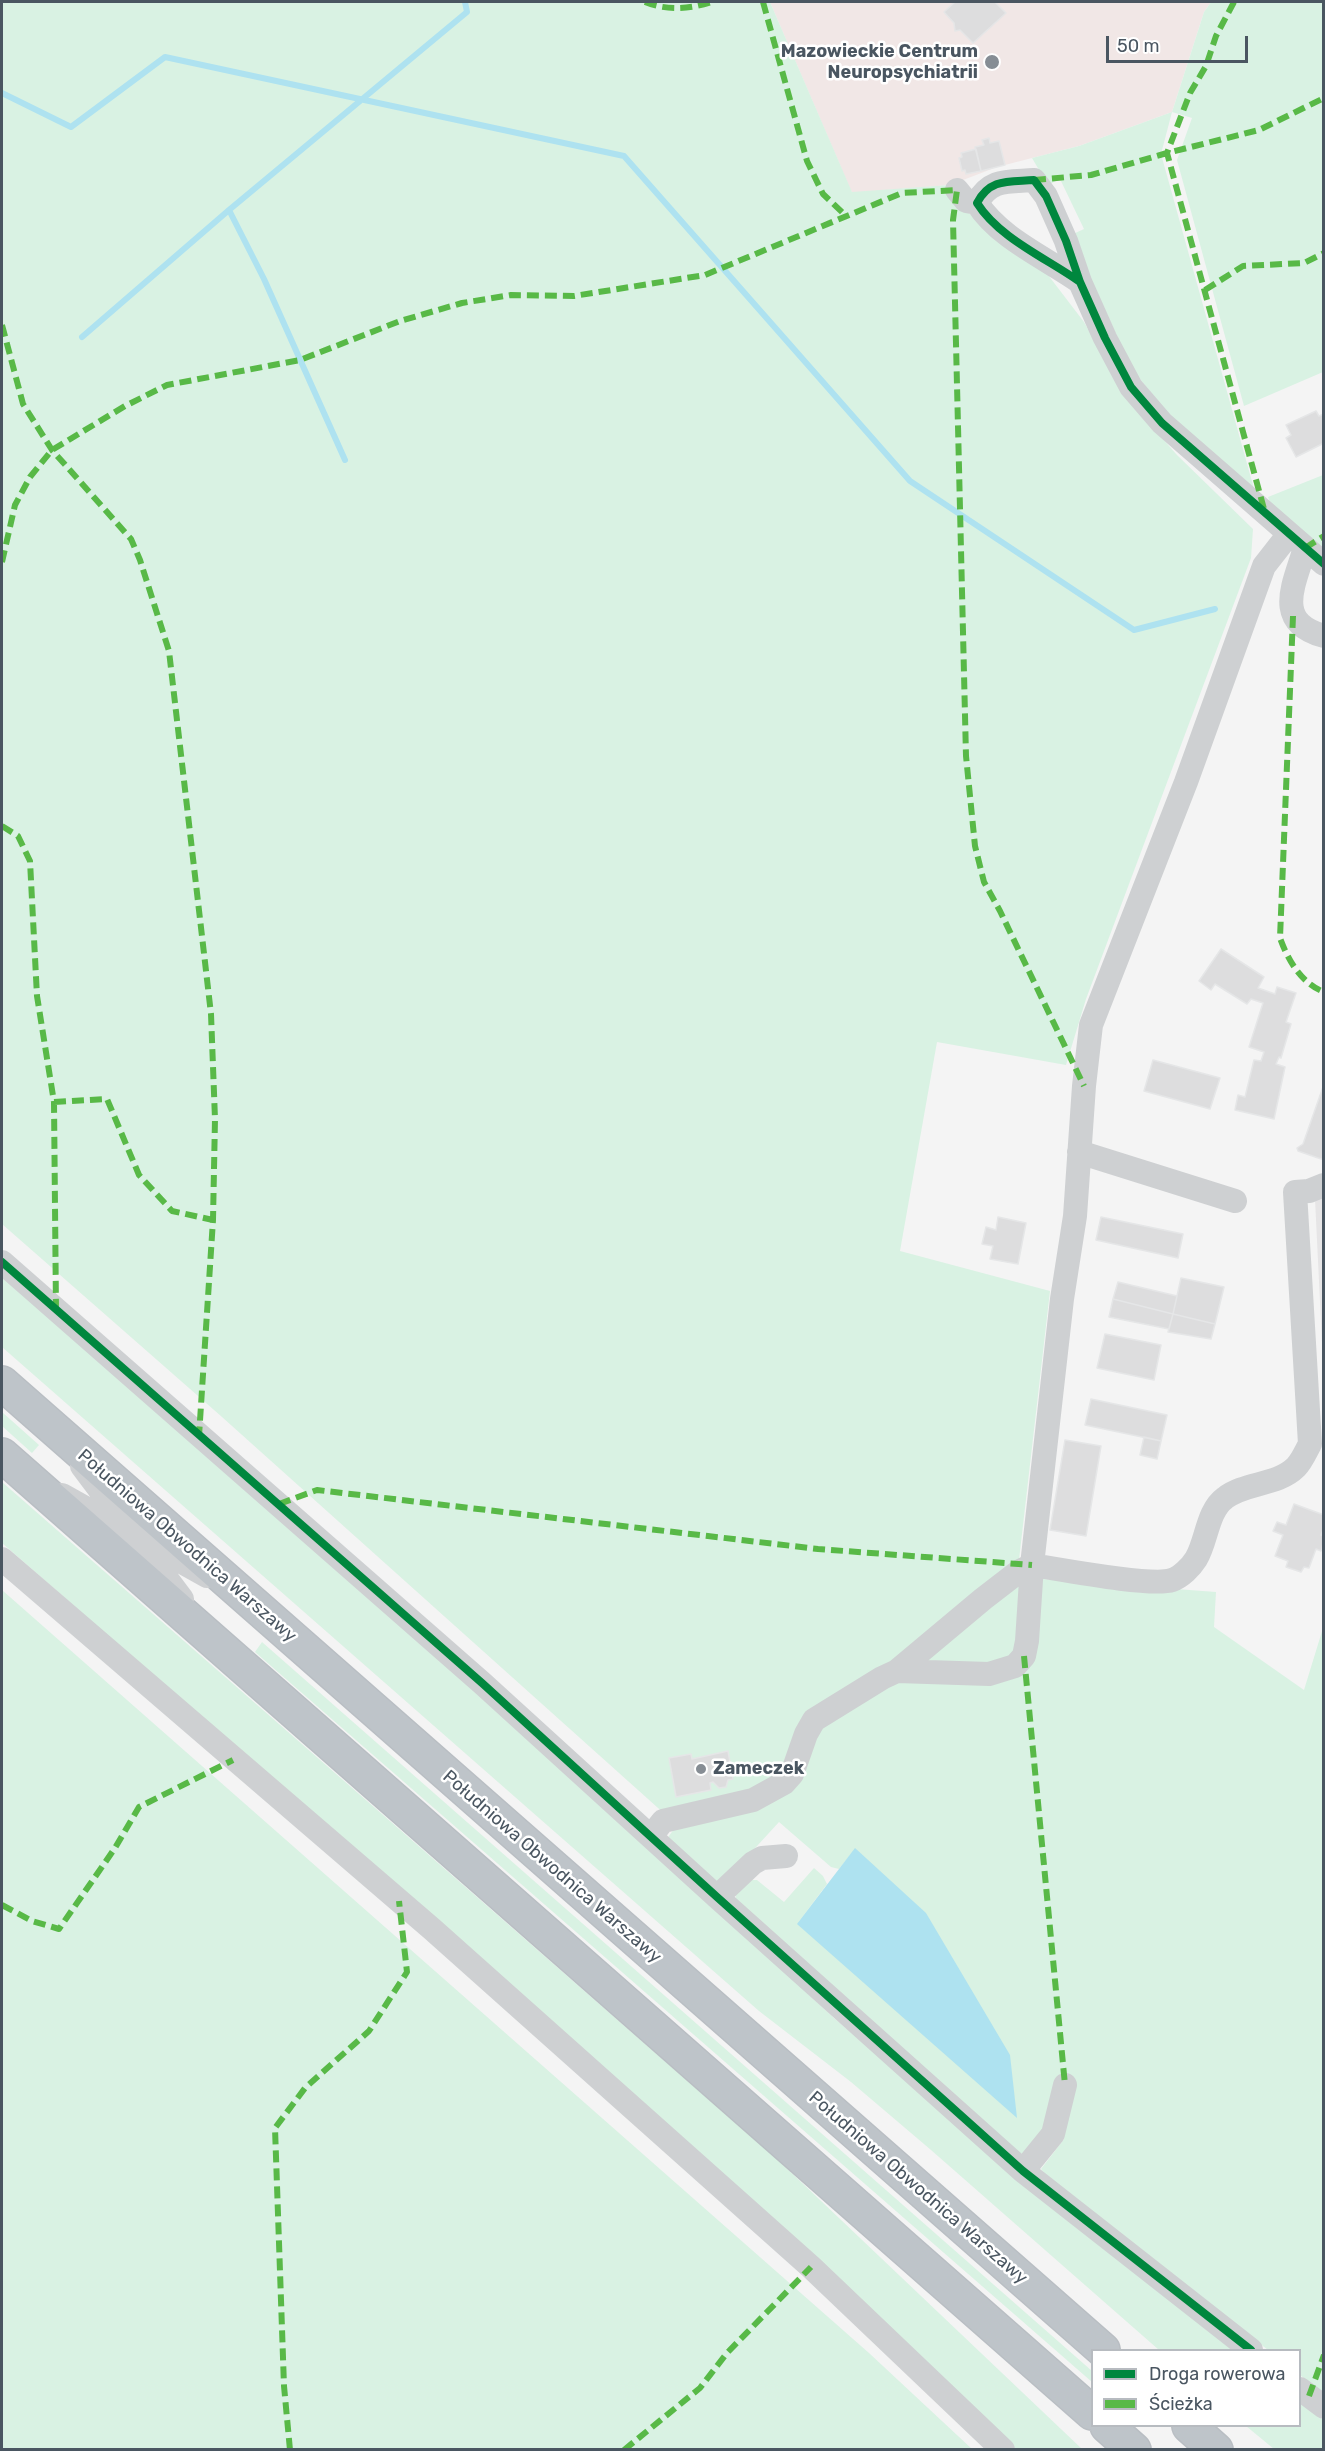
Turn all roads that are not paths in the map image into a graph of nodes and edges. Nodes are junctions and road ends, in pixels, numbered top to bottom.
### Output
1 (1080, 282) junction
2 (1297, 541) junction
3 (1323, 564) edge
4 (1323, 636) edge
5 (1079, 1152) junction
6 (1323, 1185) edge
7 (1235, 1201) dead end
8 (2, 1262) edge
9 (2, 1383) edge
10 (55, 1431) junction
11 (10, 1462) edge
12 (133, 1535) junction
13 (2, 1559) edge
14 (1032, 1565) junction
15 (246, 1598) junction
16 (212, 1640) junction
17 (897, 1671) junction
18 (651, 1836) junction
19 (786, 1856) dead end
20 (717, 1898) junction
21 (1065, 2085) dead end
22 (1023, 2171) junction
23 (1102, 2349) edge
24 (1250, 2349) edge
25 (1301, 2390) edge
26 (1323, 2407) edge
27 (1091, 2412) edge
28 (1108, 2427) edge
29 (1190, 2427) edge
30 (1003, 2450) edge
31 (1134, 2450) edge
32 (1216, 2450) edge

1 - 1 street
1 - 2 street
2 - 3 street
2 - 4 street
2 - 5 street
5 - 7 street
5 - 14 street
6 - 14 street
8 - 18 street
9 - 10 highway, Południowa Obwodnica Warszawy
10 - 12 street
10 - 15 highway, Południowa Obwodnica Warszawy
11 - 12 street
11 - 16 highway
12 - 15 street
12 - 16 street
13 - 30 street
14 - 17 street
14 - 17 street
15 - 23 highway, Południowa Obwodnica Warszawy
16 - 27 highway
17 - 18 street
18 - 20 street
19 - 20 street
20 - 22 street
21 - 22 street
22 - 24 street
25 - 26 street
28 - 31 highway
29 - 32 highway

